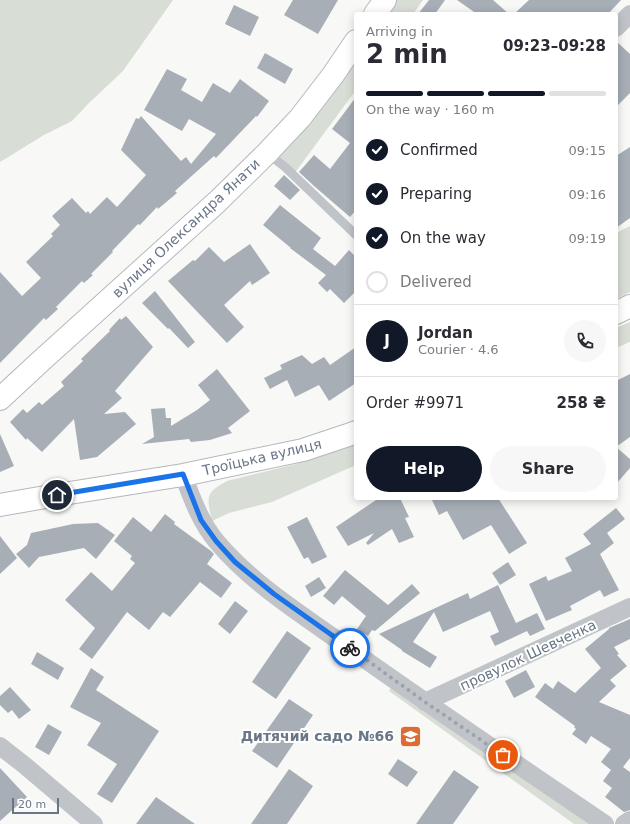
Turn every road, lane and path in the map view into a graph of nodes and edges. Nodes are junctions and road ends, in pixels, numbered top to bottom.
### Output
1 (385, 0) edge
2 (376, 12) edge
3 (630, 14) edge
4 (618, 26) edge
5 (354, 44) edge
6 (267, 153) junction
7 (354, 233) edge
8 (630, 306) edge
9 (618, 312) edge
10 (0, 399) edge
11 (354, 433) edge
12 (183, 474) junction
13 (0, 505) edge
14 (630, 607) edge
15 (425, 702) junction
16 (0, 746) edge
17 (630, 820) edge
18 (94, 824) edge
19 (605, 824) edge
20 (624, 824) edge

1 - 2 street
3 - 4 street
5 - 6 street, вулиця Олександра Янати
6 - 7 lane
6 - 10 street, вулиця Олександра Янати
8 - 9 street
11 - 12 street, Троїцька вулиця
12 - 13 street, Троїцька вулиця
12 - 15 street
14 - 15 street, провулок Шевченка
15 - 19 street
16 - 18 street
17 - 20 street

